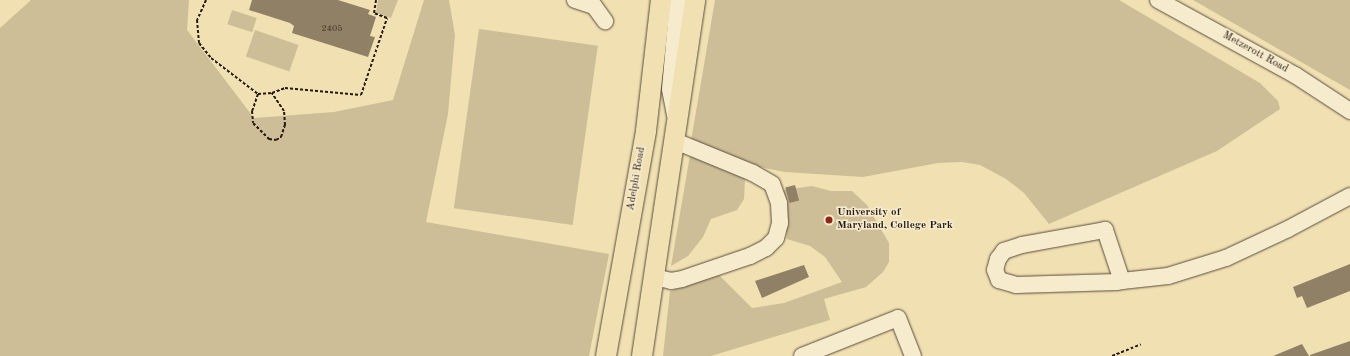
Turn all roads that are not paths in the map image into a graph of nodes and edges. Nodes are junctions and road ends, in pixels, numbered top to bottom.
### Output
1 (575, 0) edge
2 (661, 0) edge
3 (678, 0) edge
4 (695, 0) edge
5 (1158, 0) edge
6 (605, 21) dead end
7 (1350, 111) edge
8 (676, 133) junction
9 (1350, 196) edge
10 (654, 277) junction
11 (1122, 281) junction
12 (606, 356) edge
13 (642, 356) edge
14 (802, 356) edge
15 (913, 356) edge

1 - 6 street
2 - 12 main road, Adelphi Road
3 - 8 street
4 - 8 main road
5 - 7 street, Metzerott Road
8 - 10 main road
8 - 10 street
9 - 11 street
10 - 13 main road
11 - 11 street
14 - 15 street

